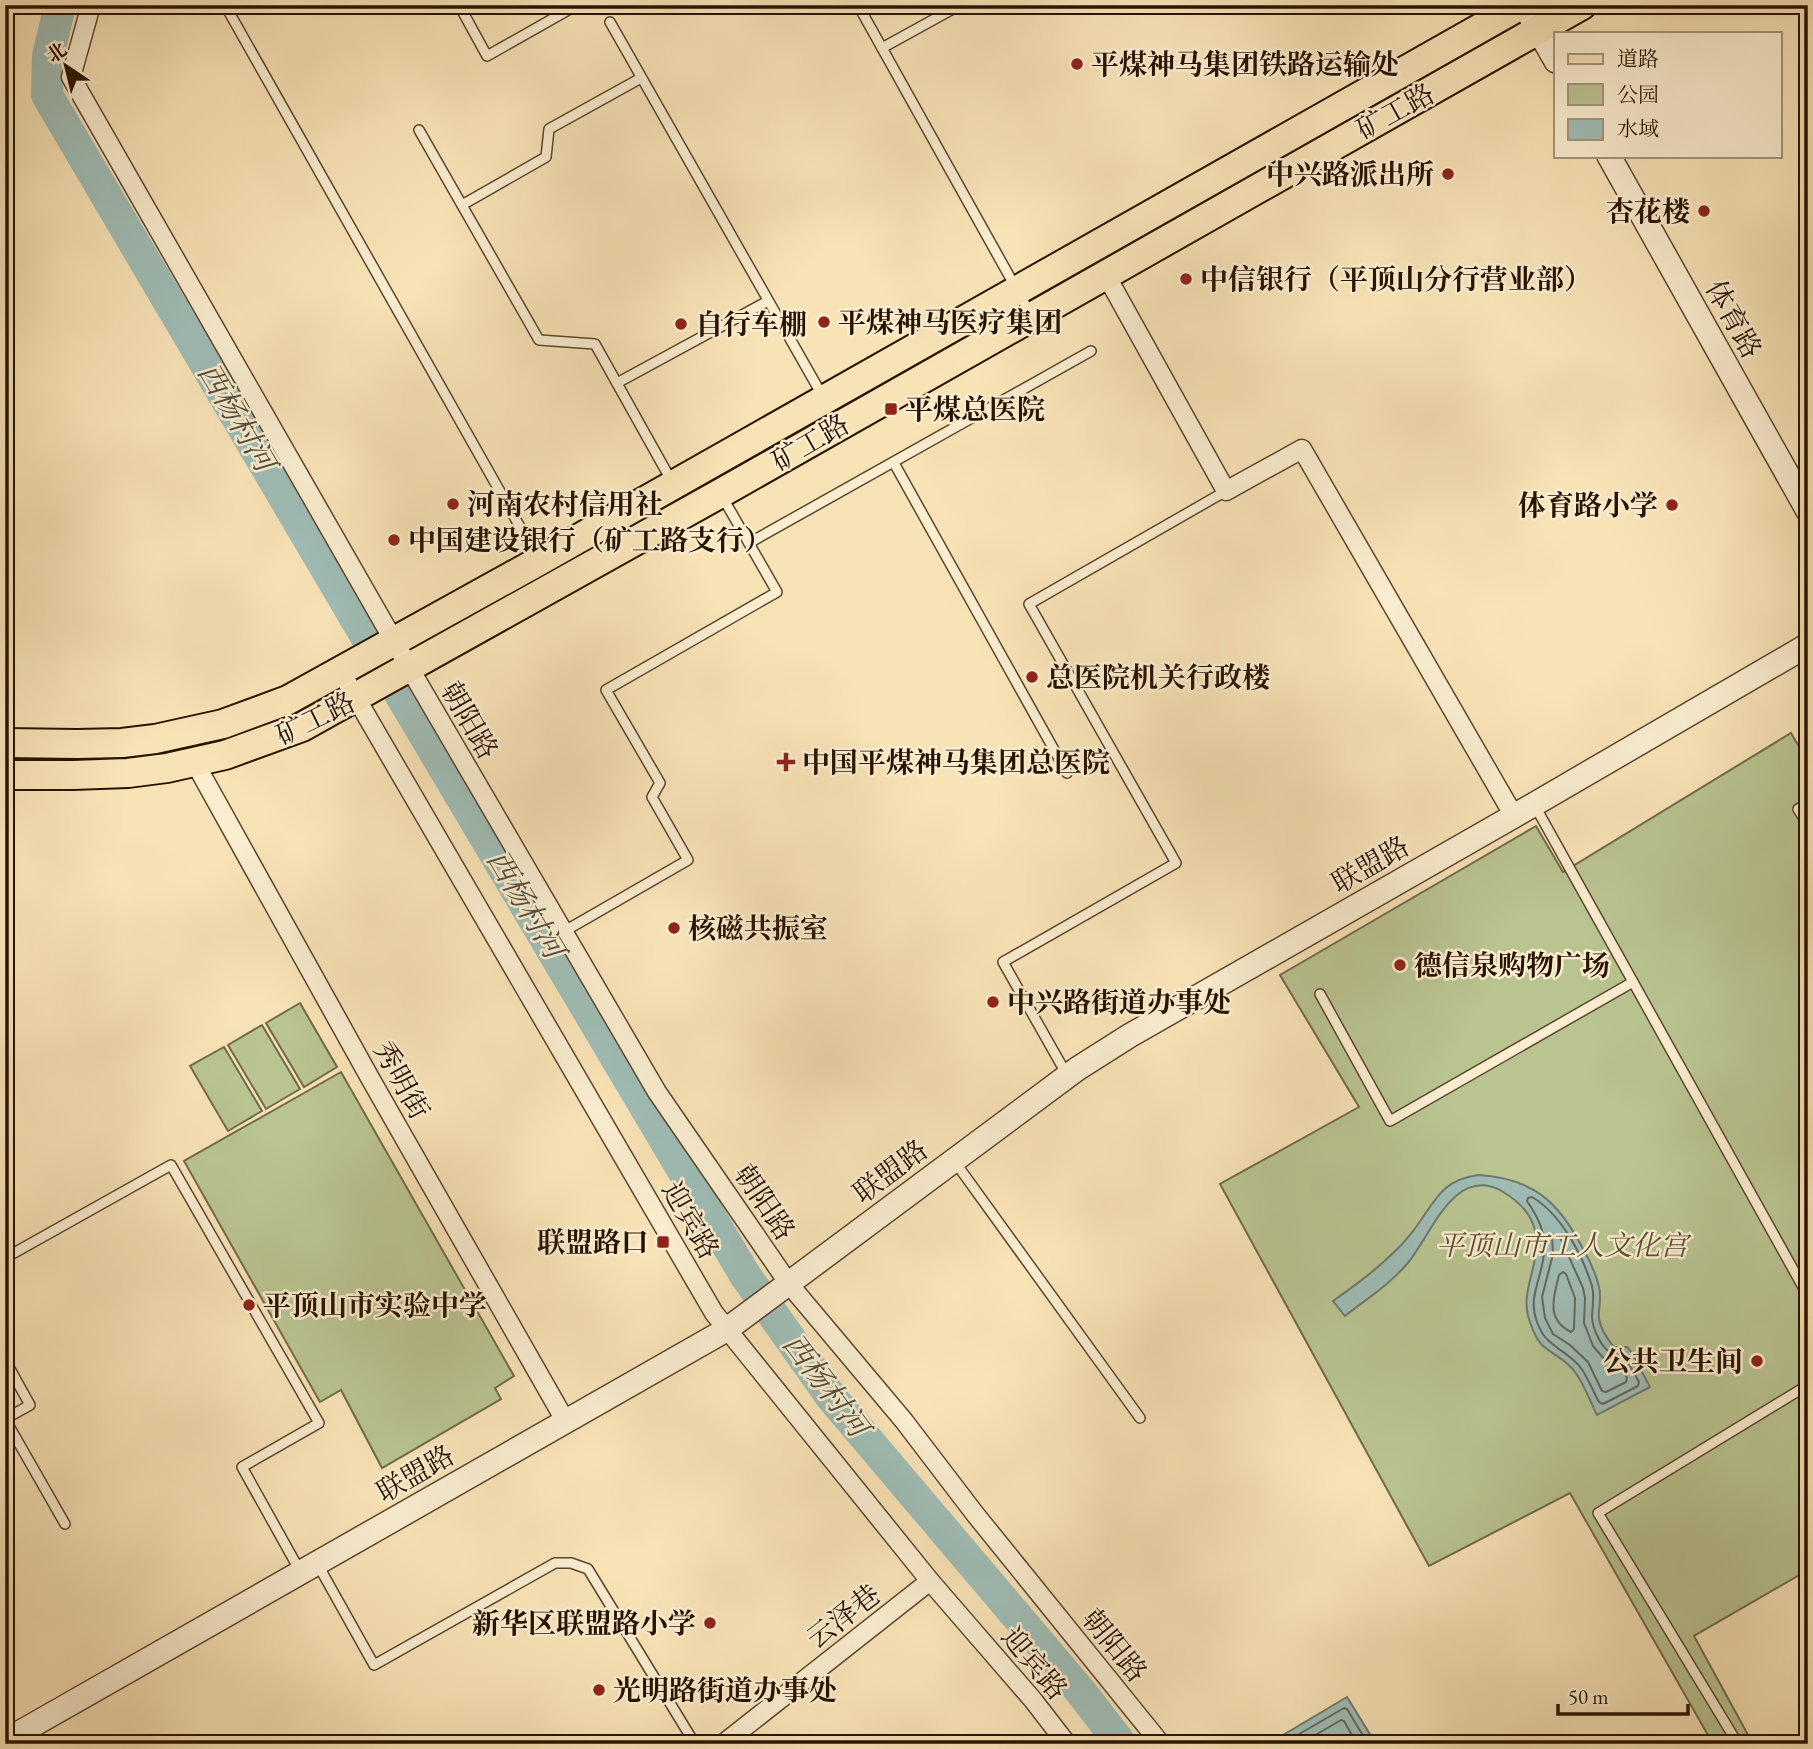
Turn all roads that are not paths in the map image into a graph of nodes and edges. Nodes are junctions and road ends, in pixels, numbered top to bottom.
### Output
1 (91, 5) edge
2 (225, 5) edge
3 (459, 5) edge
4 (577, 5) edge
5 (858, 5) edge
6 (960, 5) edge
7 (1522, 5) edge
8 (1582, 5) edge
9 (610, 22) dead end
10 (1538, 30) junction
11 (882, 48) junction
12 (1554, 58) edge
13 (641, 78) junction
14 (419, 130) dead end
15 (1610, 158) edge
16 (462, 205) junction
17 (1106, 275) junction
18 (1017, 290) junction
19 (768, 301) junction
20 (1032, 316) junction
21 (1091, 351) dead end
22 (617, 383) junction
23 (825, 399) junction
24 (894, 463) junction
25 (674, 485) junction
26 (1226, 492) junction
27 (721, 493) junction
28 (1808, 511) edge
29 (749, 543) junction
30 (539, 561) junction
31 (394, 642) junction
32 (1808, 645) edge
33 (350, 667) junction
34 (410, 668) junction
35 (365, 693) junction
36 (5, 743) edge
37 (195, 763) junction
38 (1067, 773) dead end
39 (5, 775) edge
40 (1808, 803) edge
41 (1534, 804) junction
42 (1514, 816) junction
43 (1808, 825) edge
44 (563, 932) junction
45 (1633, 982) junction
46 (1320, 994) dead end
47 (1068, 1076) junction
48 (954, 1161) junction
49 (5, 1258) edge
50 (785, 1287) junction
51 (1808, 1296) edge
52 (733, 1325) junction
53 (5, 1360) edge
54 (1808, 1385) edge
55 (1140, 1418) dead end
56 (5, 1419) edge
57 (566, 1422) junction
58 (65, 1524) dead end
59 (309, 1568) junction
60 (930, 1581) junction
61 (5, 1741) edge
62 (695, 1744) edge
63 (723, 1744) edge
64 (1067, 1744) edge
65 (1161, 1744) edge
66 (1738, 1744) edge

1 - 31 street, 朝阳路
2 - 30 lane
3 - 4 lane
5 - 11 lane
6 - 11 lane
7 - 10 street
7 - 18 main road, 矿工路
8 - 10 main road, 矿工路
9 - 13 lane
10 - 12 street
10 - 17 main road, 矿工路
11 - 18 lane
13 - 16 lane
13 - 19 lane
14 - 16 lane
15 - 28 street, 体育路
16 - 22 lane
17 - 20 main road, 矿工路
17 - 26 street
18 - 20 lane
18 - 23 main road, 矿工路
19 - 22 lane
19 - 23 lane
20 - 27 main road, 矿工路
21 - 24 lane
22 - 25 lane
23 - 25 main road, 矿工路
24 - 29 lane
24 - 38 lane
25 - 30 main road, 矿工路
26 - 42 street
26 - 47 lane
27 - 29 lane
27 - 34 main road, 矿工路
29 - 44 lane
30 - 31 main road, 矿工路
31 - 33 main road, 矿工路
31 - 34 street, 朝阳路
32 - 41 street, 联盟路
33 - 35 street, 迎宾路
33 - 36 main road, 矿工路
34 - 35 main road, 矿工路
34 - 44 street, 朝阳路
35 - 37 main road, 矿工路
35 - 52 street, 迎宾路
37 - 39 main road, 矿工路
37 - 57 street, 秀明街
40 - 43 lane
41 - 42 street, 联盟路
41 - 45 lane
42 - 47 street, 联盟路
44 - 50 street, 朝阳路
45 - 46 lane
45 - 51 lane
47 - 48 street, 联盟路
48 - 50 street, 联盟路
48 - 55 lane
49 - 59 lane
50 - 52 street, 联盟路
50 - 65 street, 朝阳路
52 - 57 street, 联盟路
52 - 60 street, 迎宾路
53 - 56 lane
54 - 66 lane
56 - 58 lane
57 - 59 street, 联盟路
59 - 61 street, 联盟路
59 - 62 lane
60 - 63 street, 云泽巷
60 - 64 street, 迎宾路

